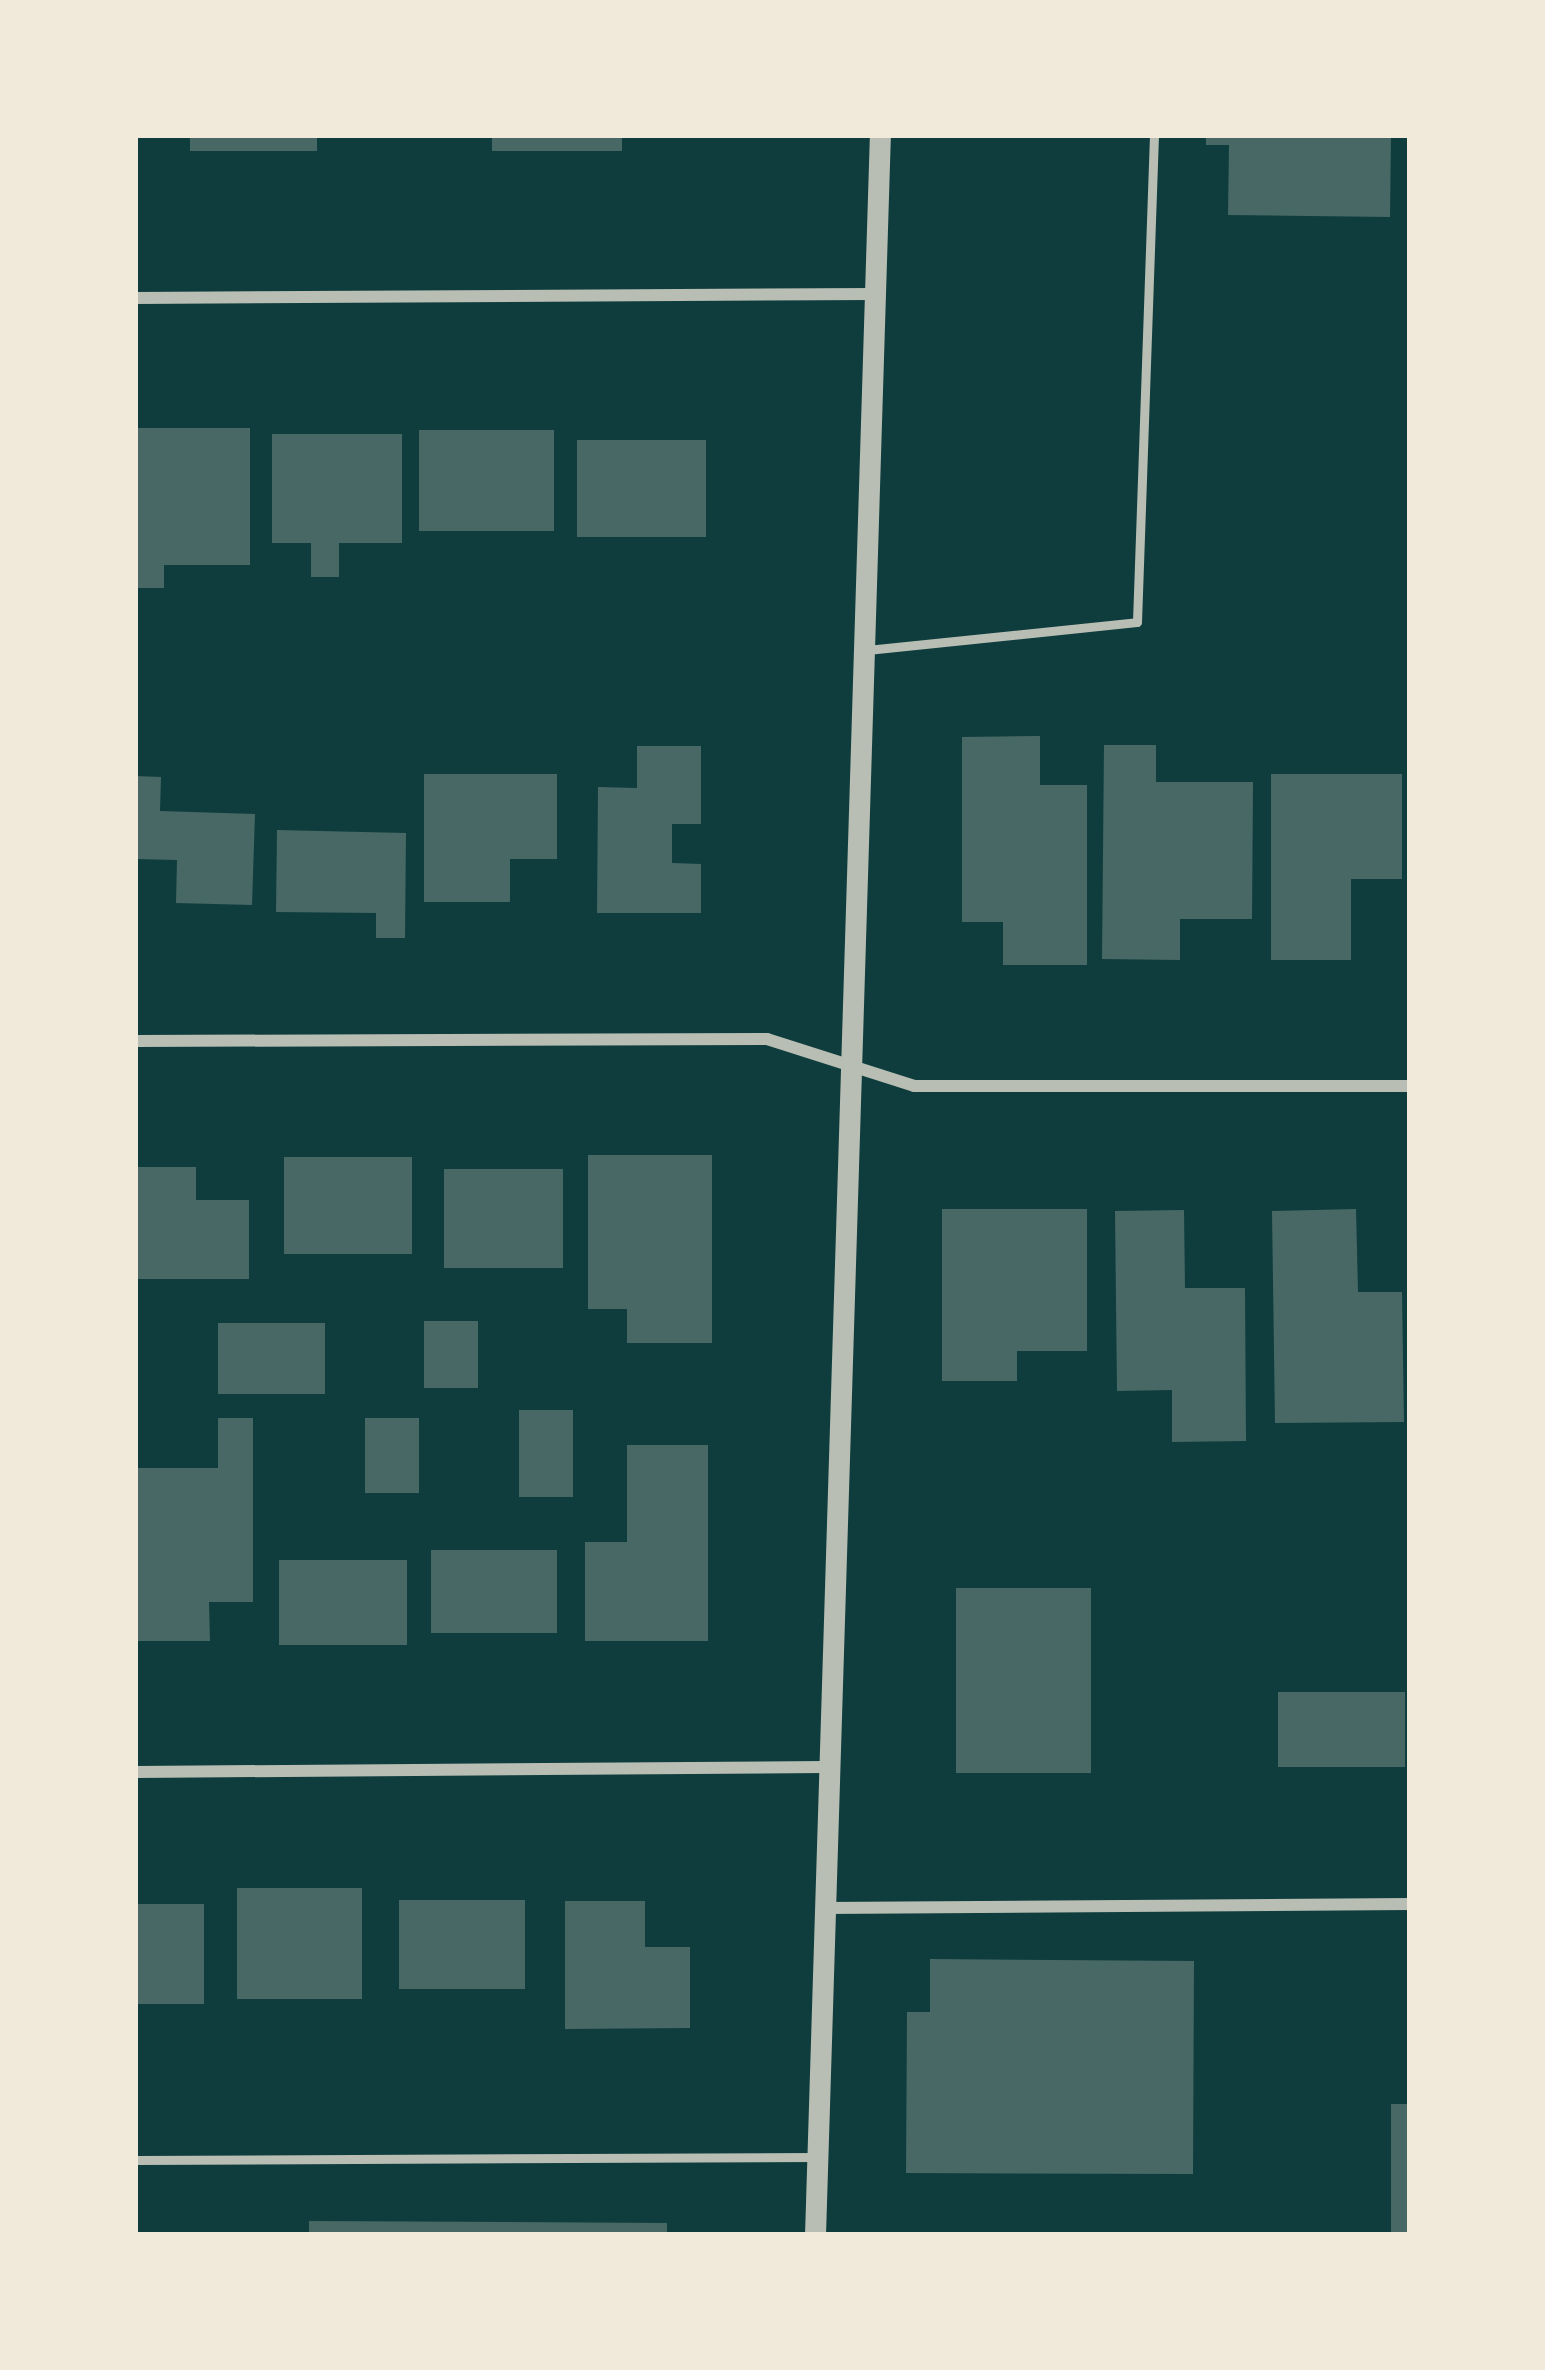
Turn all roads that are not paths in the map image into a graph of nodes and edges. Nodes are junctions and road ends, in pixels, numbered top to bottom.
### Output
1 (880, 135) edge
2 (1154, 135) edge
3 (875, 294) junction
4 (135, 298) edge
5 (861, 651) junction
6 (135, 1041) edge
7 (847, 1065) junction
8 (1410, 1086) edge
9 (825, 1767) junction
10 (135, 1772) edge
11 (1410, 1904) edge
12 (821, 1909) junction
13 (816, 2157) junction
14 (135, 2160) edge
15 (815, 2235) edge

1 - 3 street
2 - 5 lane
3 - 4 street
3 - 5 street
5 - 7 street
6 - 7 street
7 - 8 street
7 - 9 street
9 - 10 street
9 - 12 street
11 - 12 street
12 - 13 street
13 - 14 lane
13 - 15 street

